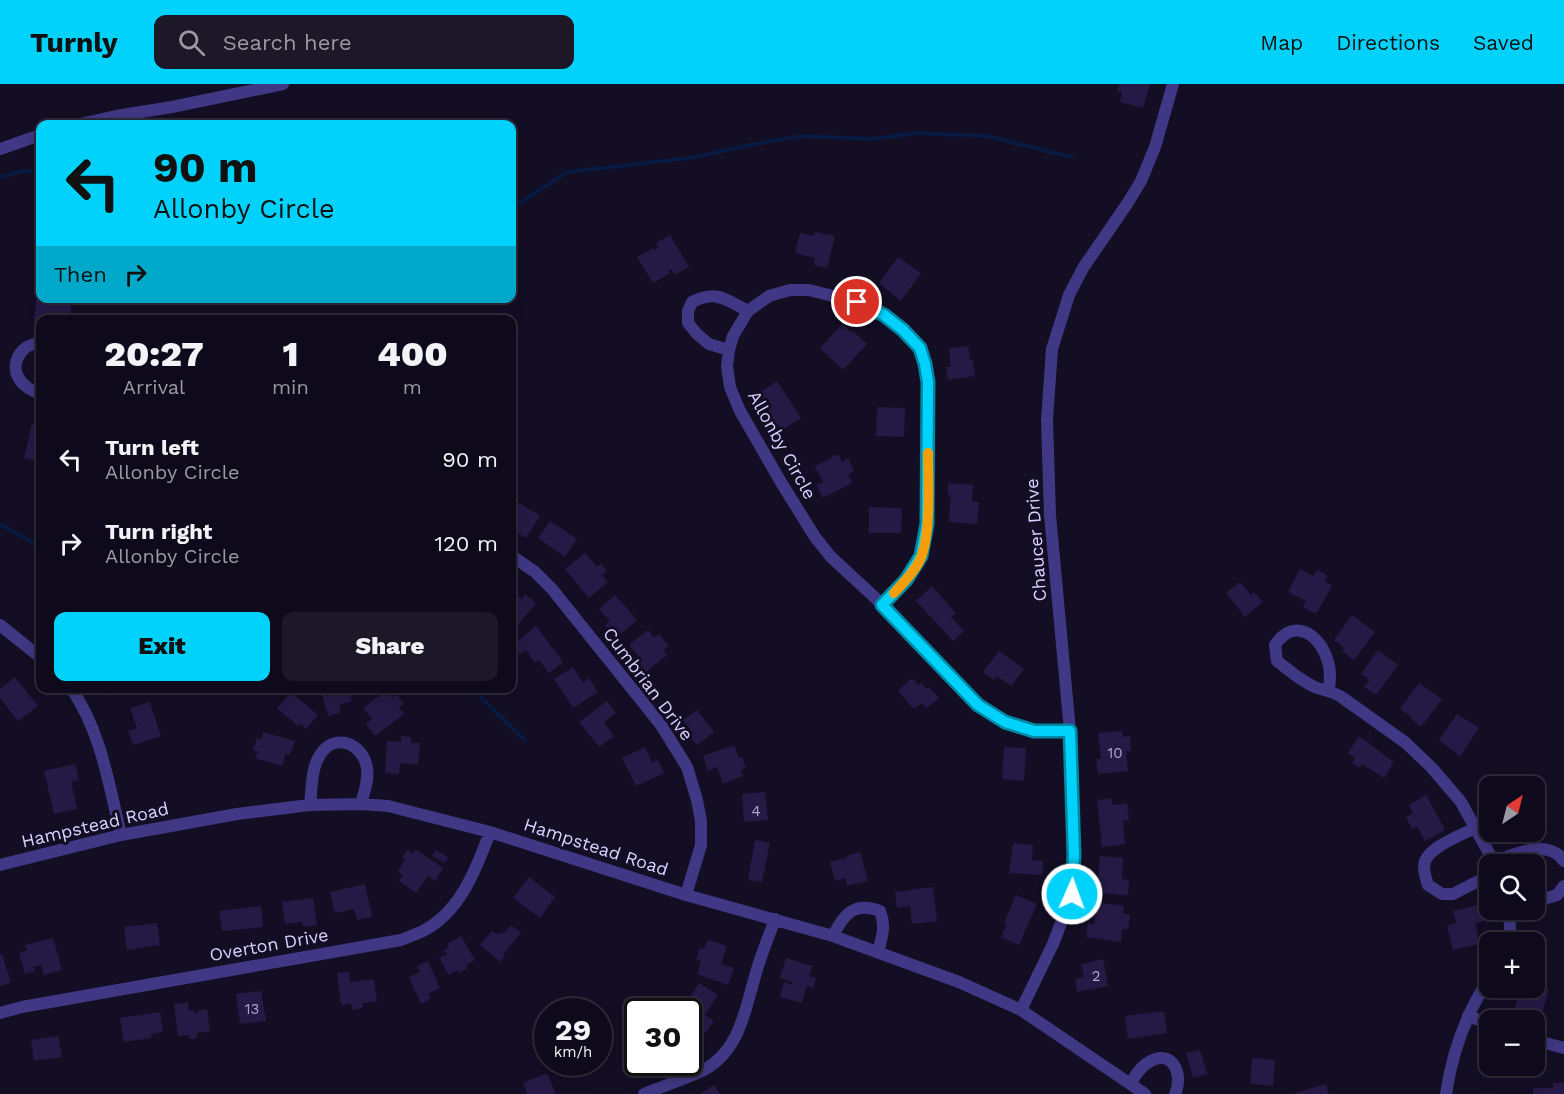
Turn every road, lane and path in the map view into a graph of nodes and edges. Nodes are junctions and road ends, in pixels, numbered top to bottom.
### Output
1 (284, 84) edge
2 (1173, 84) edge
3 (98, 120) edge
4 (36, 136) edge
5 (0, 149) edge
6 (747, 310) junction
7 (36, 343) edge
8 (729, 350) junction
9 (36, 392) edge
10 (516, 559) edge
11 (882, 605) junction
12 (0, 625) edge
13 (36, 654) edge
14 (1329, 690) junction
15 (74, 693) edge
16 (1070, 731) junction
17 (361, 804) junction
18 (310, 805) junction
19 (1475, 828) junction
20 (490, 832) junction
21 (121, 835) junction
22 (1489, 854) edge
23 (1515, 854) edge
24 (1564, 861) edge
25 (0, 865) edge
26 (1479, 881) edge
27 (1564, 886) edge
28 (686, 895) junction
29 (1545, 899) edge
30 (775, 919) junction
31 (833, 936) junction
32 (878, 952) junction
33 (1479, 994) edge
34 (1021, 1010) junction
35 (0, 1013) edge
36 (1468, 1016) junction
37 (1479, 1020) edge
38 (1545, 1043) edge
39 (1564, 1048) edge
40 (1130, 1083) junction
41 (644, 1094) edge
42 (1145, 1094) edge
43 (1174, 1094) edge
44 (1446, 1094) edge

1 - 3 street
2 - 16 street, Chaucer Drive
4 - 5 street
6 - 8 street, Allonby Circle
6 - 8 street
6 - 11 street
7 - 9 street
8 - 11 street, Allonby Circle
10 - 28 street, Cumbrian Drive
11 - 16 street, Allonby Circle
12 - 13 street
14 - 14 street
14 - 19 street
15 - 21 street
16 - 34 street, Chaucer Drive
17 - 18 street, Hampstead Road
17 - 18 street
17 - 20 street, Hampstead Road
18 - 21 street, Hampstead Road
19 - 22 street
19 - 26 street
20 - 28 street, Hampstead Road
20 - 35 street, Overton Drive
21 - 25 street, Hampstead Road
23 - 24 street
27 - 29 street
28 - 30 street, Hampstead Road
30 - 31 street, Hampstead Road
30 - 41 street
31 - 32 street, Hampstead Road
31 - 32 street
32 - 34 street, Hampstead Road
33 - 36 street
34 - 40 street, Hampstead Road
36 - 37 street
36 - 44 street
38 - 39 street
40 - 42 street, Hampstead Road
40 - 43 street

